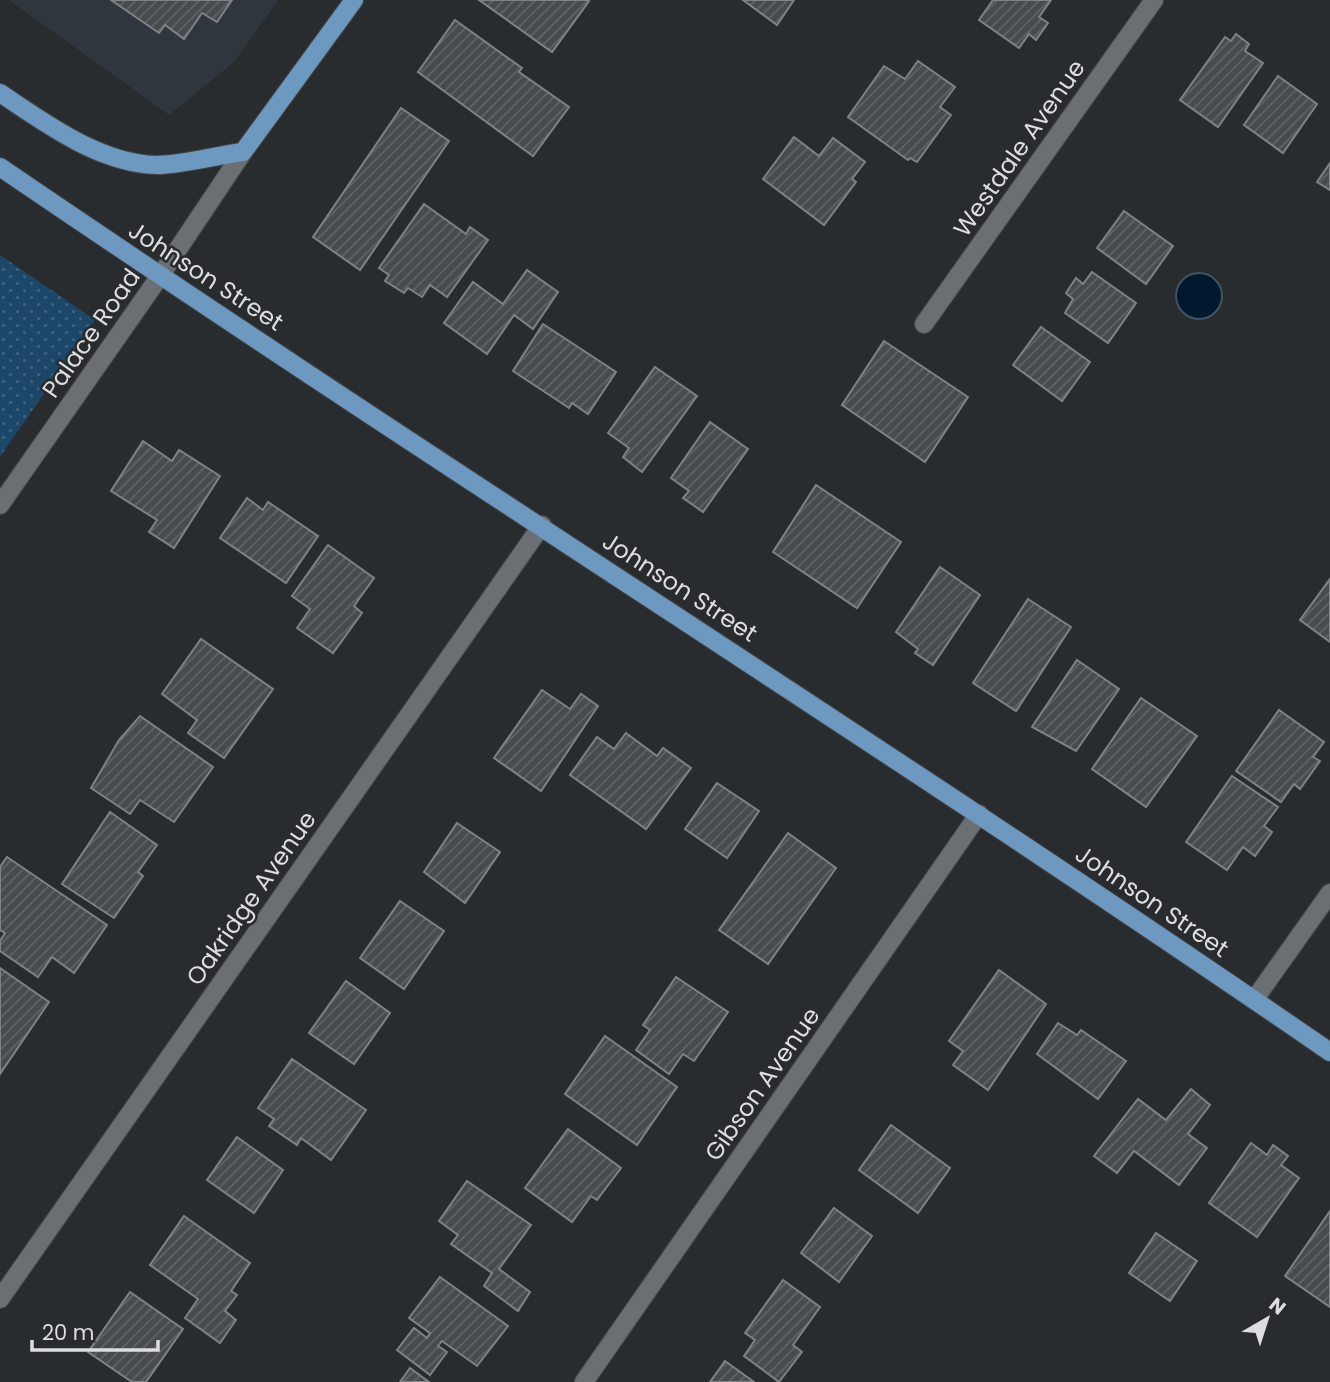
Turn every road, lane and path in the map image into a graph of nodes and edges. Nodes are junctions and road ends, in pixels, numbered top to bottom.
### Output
1 (354, 0) edge
2 (1154, 0) edge
3 (0, 93) edge
4 (243, 152) junction
5 (0, 167) edge
6 (160, 276) junction
7 (924, 324) dead end
8 (0, 505) edge
9 (542, 525) junction
10 (979, 814) junction
11 (1330, 893) edge
12 (1254, 1000) junction
13 (1330, 1052) edge
14 (0, 1299) edge
15 (584, 1382) edge

1 - 4 main road
2 - 7 street, Westdale Avenue
3 - 4 main road
4 - 6 street, Palace Road
5 - 6 main road, Johnson Street
6 - 8 street, Palace Road
6 - 9 main road, Johnson Street
9 - 10 main road, Johnson Street
9 - 14 street, Oakridge Avenue
10 - 12 main road, Johnson Street
10 - 15 street, Gibson Avenue
11 - 12 street
12 - 13 main road, Johnson Street

